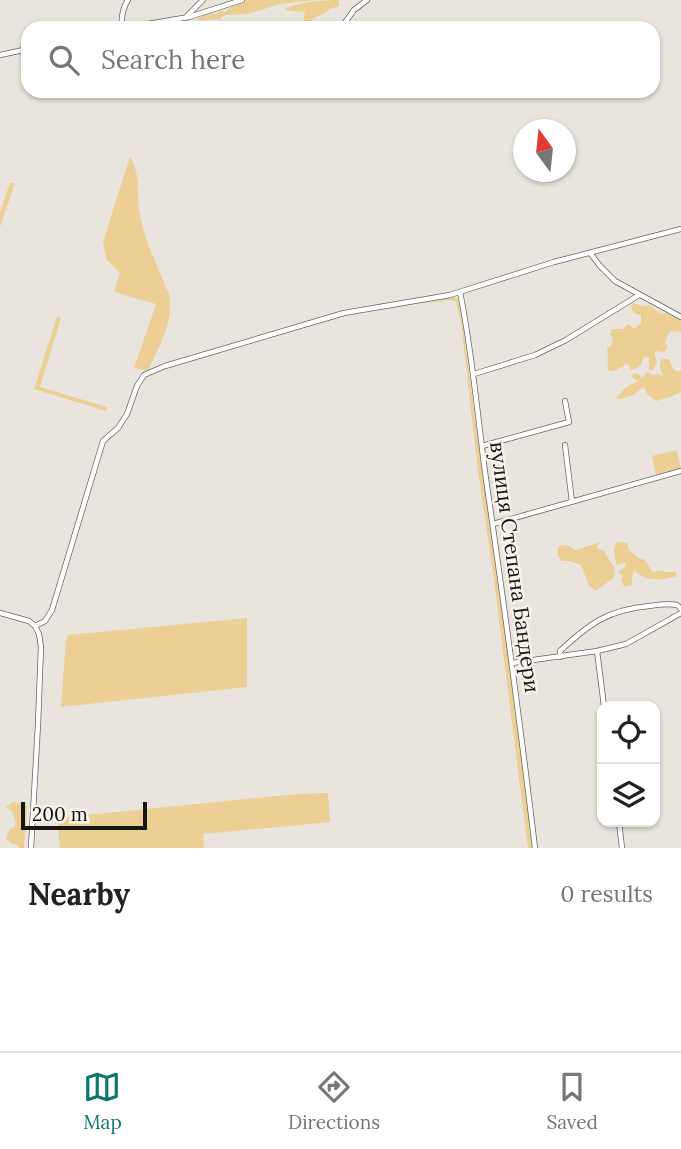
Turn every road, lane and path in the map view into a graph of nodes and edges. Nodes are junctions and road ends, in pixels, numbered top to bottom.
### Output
1 (128, 0) edge
2 (203, 0) edge
3 (242, 0) edge
4 (367, 0) edge
5 (186, 17) junction
6 (122, 21) edge
7 (163, 21) edge
8 (346, 21) edge
9 (21, 50) edge
10 (0, 55) edge
11 (681, 229) edge
12 (590, 253) junction
13 (460, 292) junction
14 (639, 295) junction
15 (681, 317) edge
16 (474, 374) junction
17 (565, 401) dead end
18 (565, 445) dead end
19 (482, 446) junction
20 (681, 471) edge
21 (572, 502) junction
22 (493, 524) junction
23 (681, 611) edge
24 (0, 613) edge
25 (35, 626) junction
26 (597, 651) junction
27 (560, 657) junction
28 (512, 663) junction
29 (603, 701) edge
30 (620, 827) edge
31 (31, 848) edge
32 (535, 848) edge
33 (622, 848) edge

1 - 6 street
2 - 5 street
3 - 5 street
4 - 8 street
5 - 7 street
9 - 10 street
11 - 12 street
12 - 13 street
12 - 14 street
13 - 16 street, вулиця Степана Бандери
13 - 25 street
14 - 15 street
14 - 16 street
16 - 19 street, вулиця Степана Бандери
17 - 19 street
18 - 21 street
19 - 22 street, вулиця Степана Бандери
20 - 21 street
21 - 22 street
22 - 28 street, вулиця Степана Бандери
23 - 26 street
23 - 27 street
24 - 25 street
25 - 31 street
26 - 27 street
26 - 29 street
27 - 28 street
28 - 32 street, вулиця Степана Бандери
30 - 33 street

